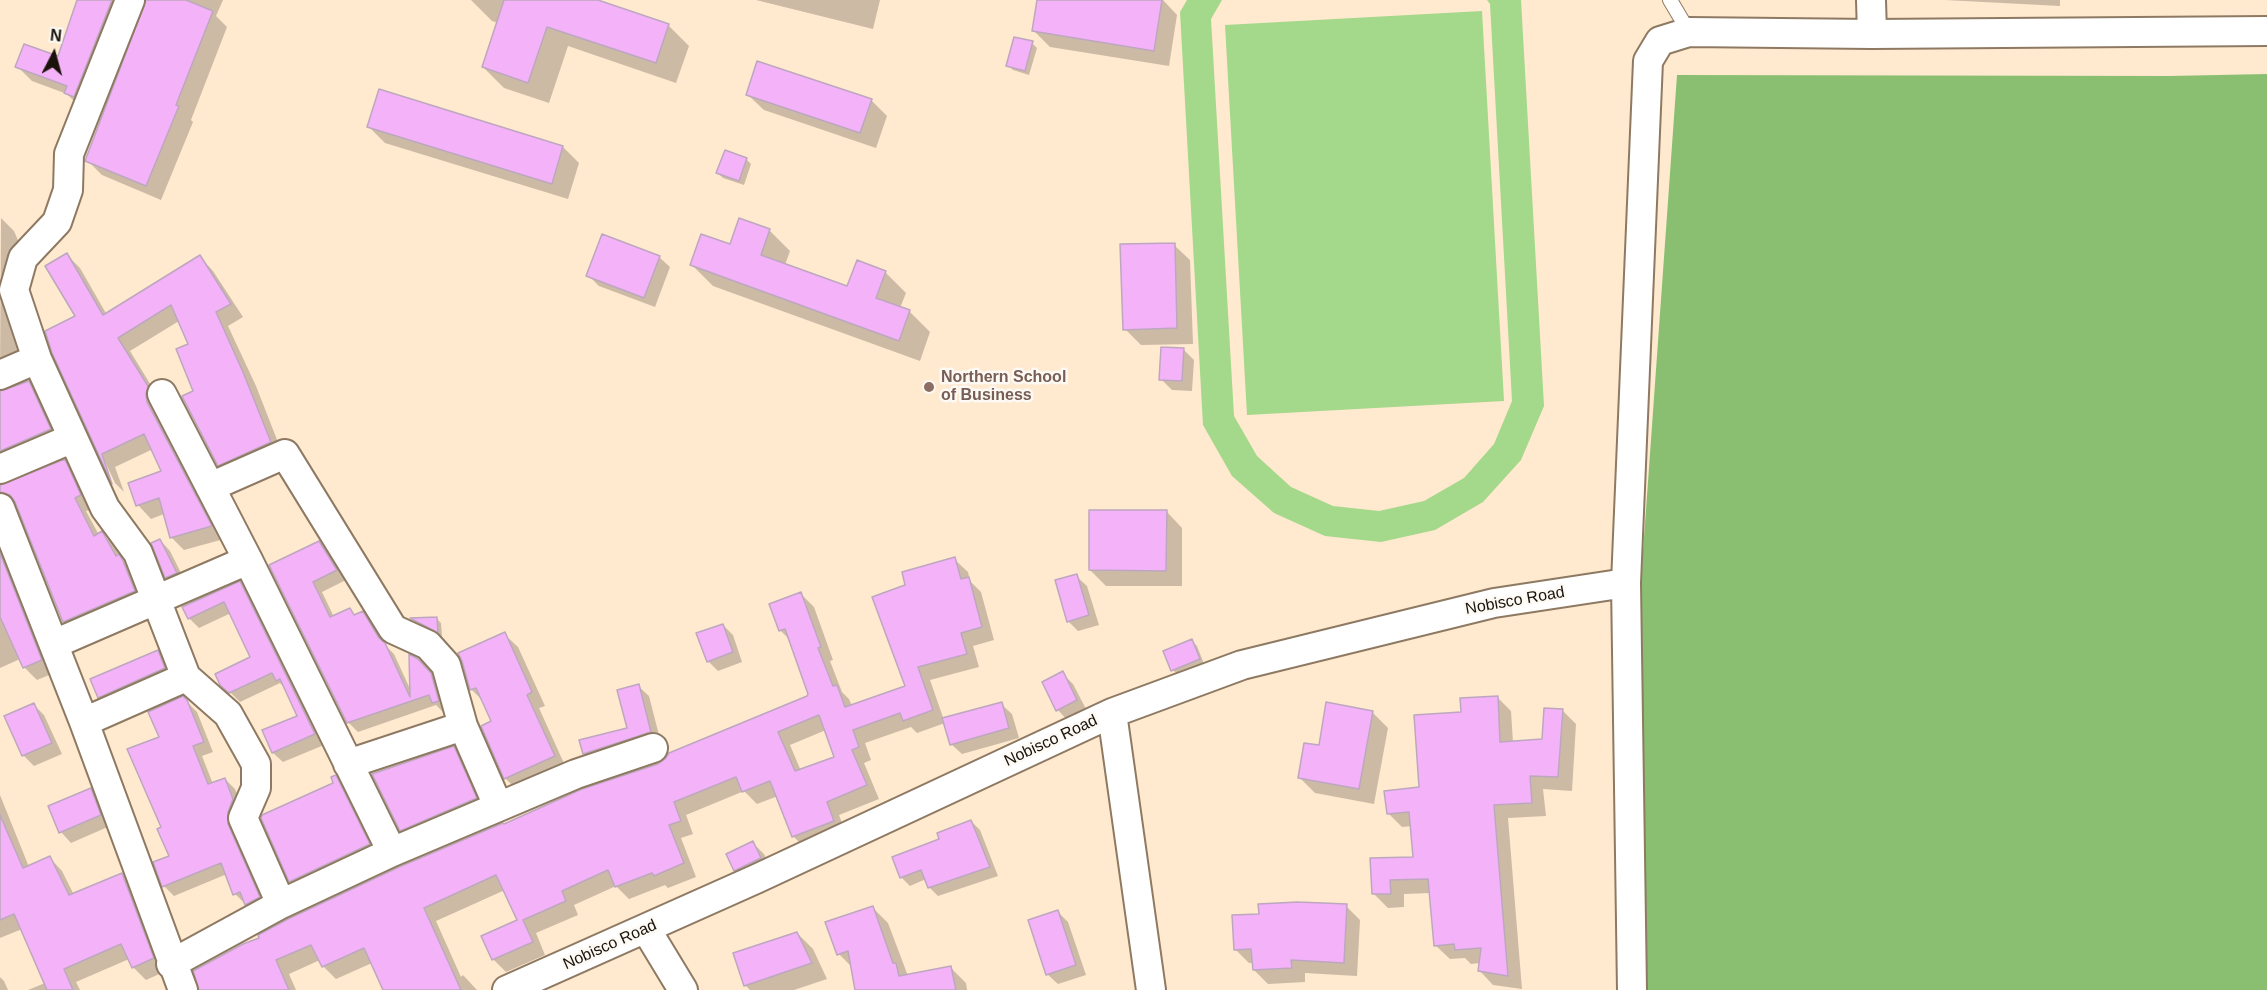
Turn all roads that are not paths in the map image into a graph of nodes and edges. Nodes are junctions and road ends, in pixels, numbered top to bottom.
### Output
1 (130, 0) edge
2 (1670, 0) edge
3 (1871, 0) edge
4 (2267, 31) edge
5 (1689, 32) junction
6 (1872, 34) junction
7 (37, 359) junction
8 (0, 375) edge
9 (162, 394) dead end
10 (73, 438) junction
11 (0, 469) edge
12 (210, 487) junction
13 (0, 508) edge
14 (248, 560) junction
15 (1626, 583) junction
16 (156, 599) junction
17 (54, 644) junction
18 (186, 677) junction
19 (1112, 713) junction
20 (84, 722) junction
21 (463, 726) junction
22 (654, 748) dead end
23 (348, 764) junction
24 (498, 806) junction
25 (392, 852) junction
26 (281, 904) junction
27 (646, 929) junction
28 (171, 964) junction
29 (183, 990) edge
30 (507, 990) edge
31 (683, 990) edge
32 (1151, 990) edge
33 (1632, 990) edge

1 - 7 street
2 - 5 lane
3 - 6 street
4 - 6 street
5 - 6 street
5 - 15 street
7 - 8 street
7 - 10 street
9 - 12 street
10 - 11 street
10 - 16 street
12 - 14 street
12 - 21 street
13 - 17 street
14 - 16 street
14 - 23 street
15 - 19 street, Nobisco Road
15 - 33 street
16 - 17 street
16 - 18 street
17 - 20 street
18 - 20 street
18 - 26 street
19 - 27 street, Nobisco Road
19 - 32 street
20 - 28 street
21 - 23 street
21 - 24 street
22 - 24 street
23 - 25 street
24 - 25 street
25 - 26 street
26 - 28 street
27 - 30 street, Nobisco Road
27 - 31 street
28 - 29 street

